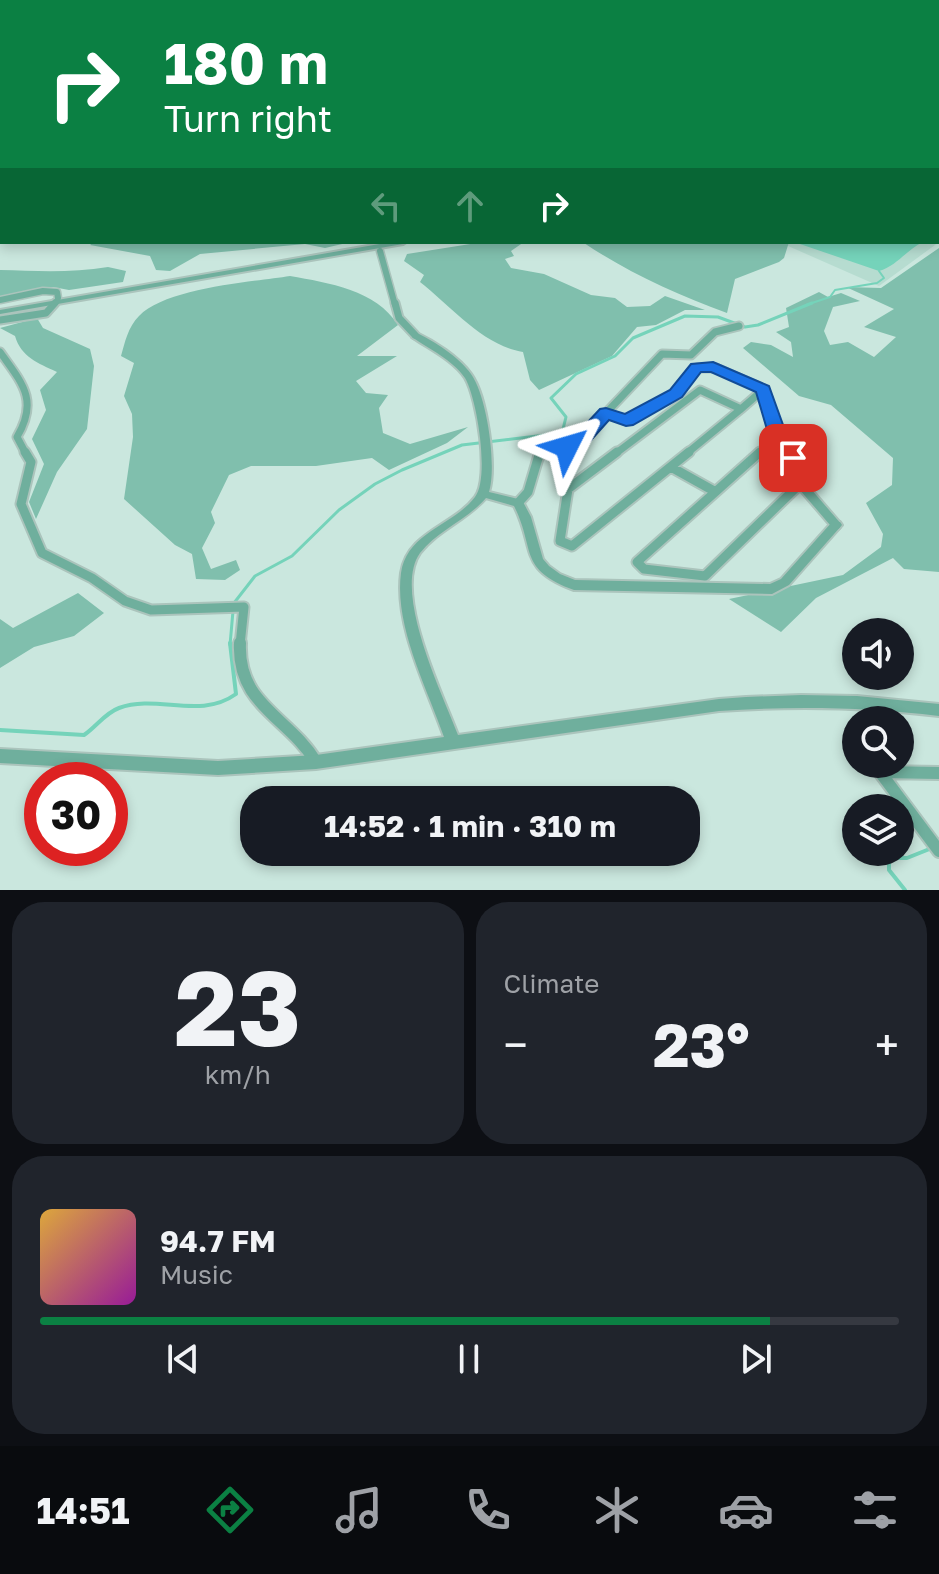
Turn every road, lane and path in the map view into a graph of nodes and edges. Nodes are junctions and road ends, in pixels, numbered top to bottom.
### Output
1 (391, 244) edge
2 (379, 247) edge
3 (58, 299) junction
4 (0, 300) edge
5 (0, 310) edge
6 (0, 320) edge
7 (739, 326) dead end
8 (415, 335) joint
9 (0, 352) edge
10 (764, 389) junction
11 (741, 409) junction
12 (606, 413) junction
13 (779, 435) junction
14 (671, 467) junction
15 (803, 481) junction
16 (714, 491) junction
17 (484, 494) junction
18 (518, 503) junction
19 (836, 525) joint
20 (939, 710) edge
21 (453, 741) junction
22 (0, 756) edge
23 (316, 762) junction
24 (939, 773) edge
25 (939, 851) edge

1 - 3 street
2 - 3 street
2 - 8 street
3 - 4 street
3 - 5 street
3 - 6 street
7 - 12 street
8 - 17 street
9 - 23 street
10 - 11 street
10 - 12 street
10 - 13 street
11 - 14 street
11 - 14 street
12 - 18 street
13 - 15 street
13 - 16 street
14 - 16 street
15 - 16 street
15 - 19 street
17 - 18 street
17 - 21 street
18 - 19 street
20 - 21 street
21 - 23 street
22 - 23 street
24 - 25 street

